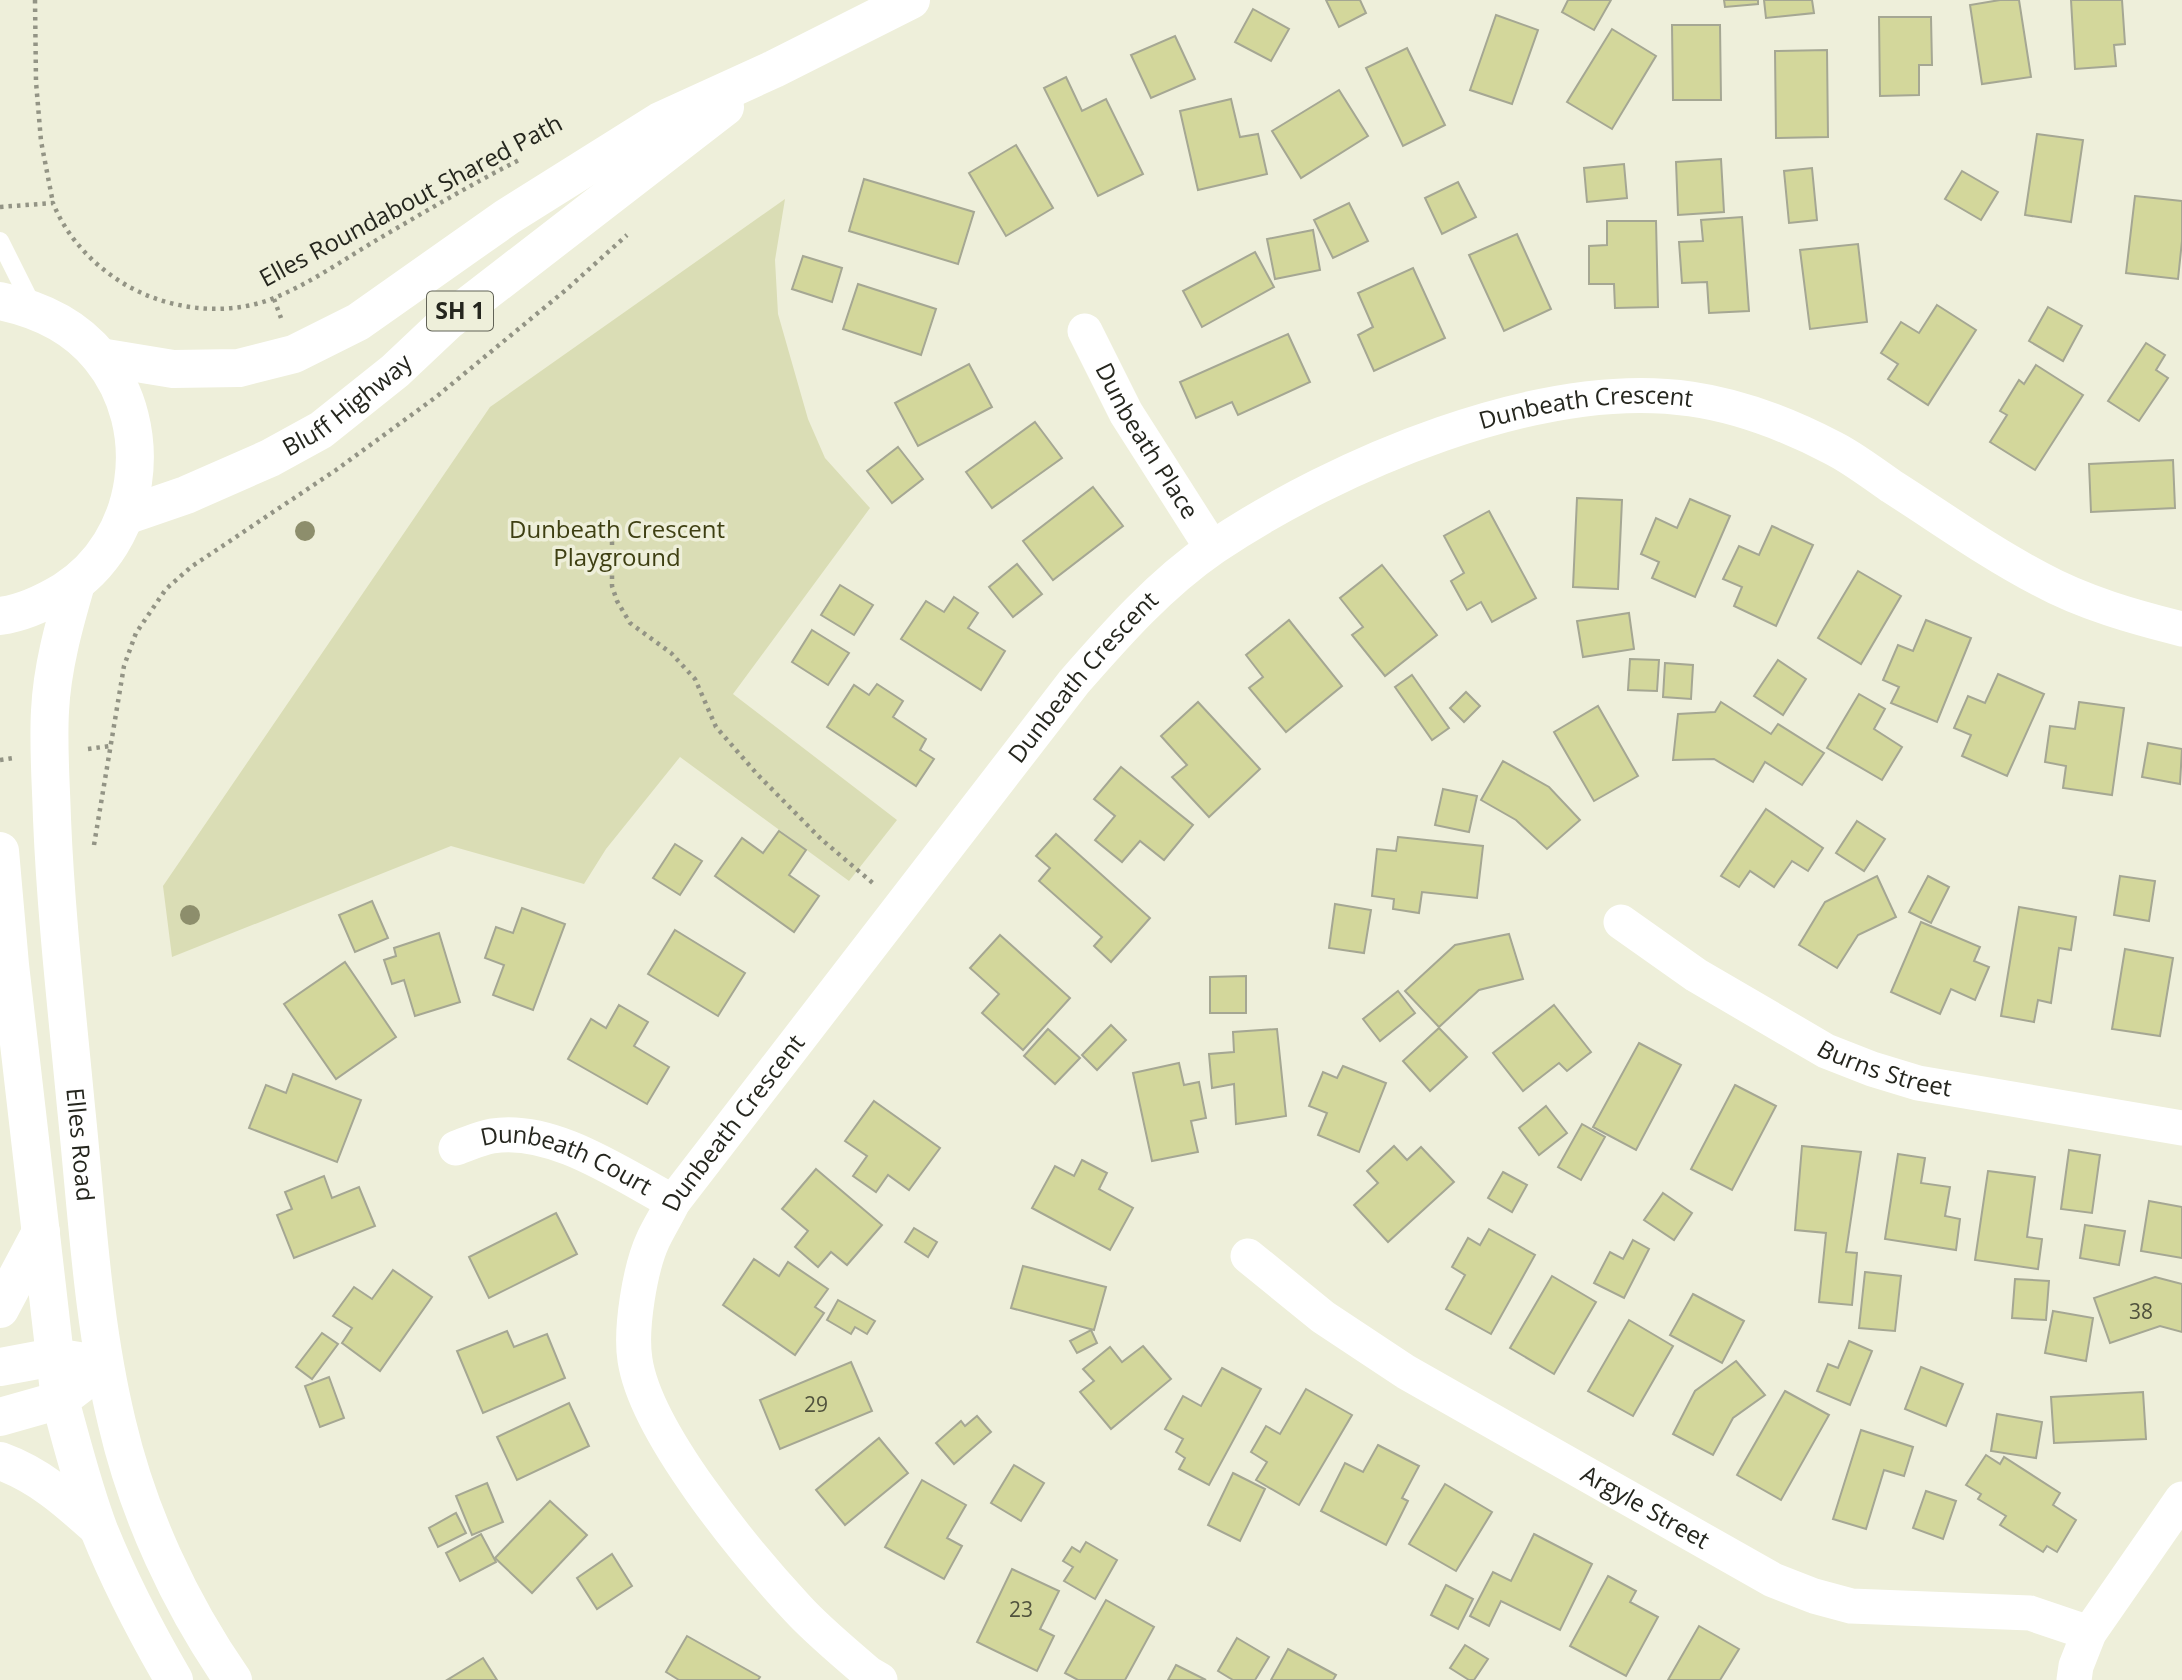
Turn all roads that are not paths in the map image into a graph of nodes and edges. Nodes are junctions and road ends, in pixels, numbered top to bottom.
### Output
1 (911, 0) edge
2 (774, 69) junction
3 (0, 241) edge
4 (17, 305) edge
5 (1085, 331) dead end
6 (100, 358) junction
7 (125, 516) junction
8 (1212, 548) junction
9 (76, 584) junction
10 (0, 616) edge
11 (2182, 629) edge
12 (0, 851) edge
13 (1621, 922) dead end
14 (2182, 1128) edge
15 (456, 1147) dead end
16 (673, 1202) junction
17 (41, 1232) junction
18 (1248, 1256) dead end
19 (0, 1309) edge
20 (54, 1357) junction
21 (106, 1366) junction
22 (0, 1367) edge
23 (60, 1400) junction
24 (0, 1417) edge
25 (0, 1461) edge
26 (2182, 1499) edge
27 (99, 1529) junction
28 (2089, 1633) junction
29 (870, 1678) edge
30 (174, 1680) edge
31 (233, 1680) edge
32 (2074, 1680) edge

1 - 2 main road, Bluff Highway / SH 1
2 - 6 main road, Bluff Highway / SH 1
2 - 7 main road, Bluff Highway / SH 1
3 - 4 lane
4 - 6 main road
5 - 8 street, Dunbeath Place
6 - 7 main road
7 - 9 main road
8 - 11 street, Dunbeath Crescent
8 - 16 street, Dunbeath Crescent
9 - 10 main road
9 - 21 main road, Elles Road
12 - 17 main road, Elles Road
13 - 14 street, Burns Street
15 - 16 street, Dunbeath Court
16 - 29 street, Dunbeath Crescent
17 - 19 main road
17 - 20 main road, Elles Road
18 - 28 street, Argyle Street
20 - 21 main road
20 - 22 main road
20 - 23 main road, Elles Road
21 - 23 main road
21 - 31 main road, Elles Road
23 - 24 main road
23 - 27 main road, Elles Road
25 - 27 main road
26 - 28 street
27 - 30 main road, Elles Road
28 - 32 street

